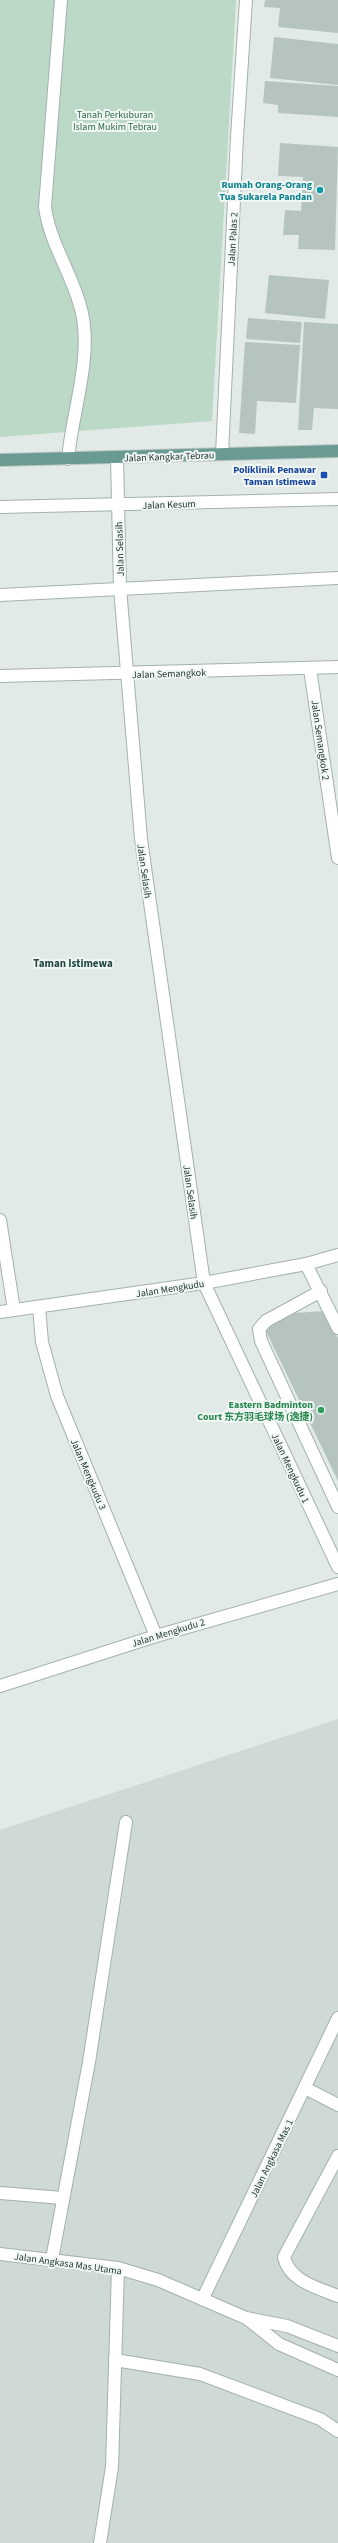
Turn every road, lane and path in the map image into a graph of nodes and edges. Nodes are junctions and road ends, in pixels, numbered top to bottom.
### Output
1 (61, 0) edge
2 (246, 0) edge
3 (338, 451) edge
4 (222, 454) junction
5 (117, 457) junction
6 (68, 458) junction
7 (0, 460) edge
8 (338, 499) edge
9 (118, 506) junction
10 (0, 507) edge
11 (338, 578) edge
12 (120, 588) junction
13 (0, 595) edge
14 (338, 667) edge
15 (310, 669) junction
16 (128, 674) junction
17 (0, 676) edge
18 (338, 858) edge
19 (0, 1220) edge
20 (338, 1255) edge
21 (306, 1264) junction
22 (204, 1283) junction
23 (321, 1291) junction
24 (39, 1307) junction
25 (14, 1310) junction
26 (0, 1312) edge
27 (338, 1328) edge
28 (338, 1507) edge
29 (338, 1567) edge
30 (338, 1584) edge
31 (156, 1636) junction
32 (0, 1686) edge
33 (126, 1822) dead end
34 (338, 2018) edge
35 (304, 2088) junction
36 (338, 2105) edge
37 (338, 2156) edge
38 (0, 2193) edge
39 (63, 2198) junction
40 (0, 2254) edge
41 (52, 2258) junction
42 (118, 2268) junction
43 (338, 2296) edge
44 (203, 2298) junction
45 (246, 2318) junction
46 (338, 2346) edge
47 (115, 2360) junction
48 (338, 2370) edge
49 (338, 2431) edge
50 (100, 2543) edge

1 - 6 street
2 - 4 street, Jalan Palas 2
3 - 4 main road, Jalan Kangkar Tebrau
4 - 5 main road, Jalan Kangkar Tebrau
5 - 6 main road, Jalan Kangkar Tebrau
5 - 9 street, Jalan Selasih
6 - 7 main road, Jalan Kangkar Tebrau
8 - 9 street, Jalan Kesum
9 - 10 street, Jalan Kesum
9 - 12 street, Jalan Selasih
11 - 12 street
12 - 13 street
12 - 16 street, Jalan Selasih
14 - 15 street, Jalan Semangkok
15 - 16 street, Jalan Semangkok
15 - 18 street, Jalan Semangkok 2
16 - 17 street, Jalan Semangkok
16 - 22 street, Jalan Selasih
19 - 25 street
20 - 21 street, Jalan Mengkudu
21 - 22 street, Jalan Mengkudu
21 - 23 street
22 - 24 street, Jalan Mengkudu
22 - 29 street, Jalan Mengkudu 1
23 - 27 street
23 - 28 street
24 - 25 street, Jalan Mengkudu
24 - 31 street, Jalan Mengkudu 3
25 - 26 street, Jalan Mengkudu
30 - 31 street, Jalan Mengkudu 2
31 - 32 street, Jalan Mengkudu 2
33 - 39 street
34 - 35 street, Jalan Angkasa Mas 1
35 - 36 street
35 - 44 street, Jalan Angkasa Mas 1
37 - 43 street
38 - 39 street
39 - 41 street
40 - 41 street, Jalan Angkasa Mas Utama
41 - 42 street, Jalan Angkasa Mas Utama
42 - 44 street, Jalan Angkasa Mas Utama
42 - 47 street
44 - 45 street, Jalan Angkasa Mas Utama
45 - 46 street, Jalan Angkasa Mas Utama
45 - 48 street, Jalan Angkasa Mas Utama
47 - 49 street
47 - 50 street

